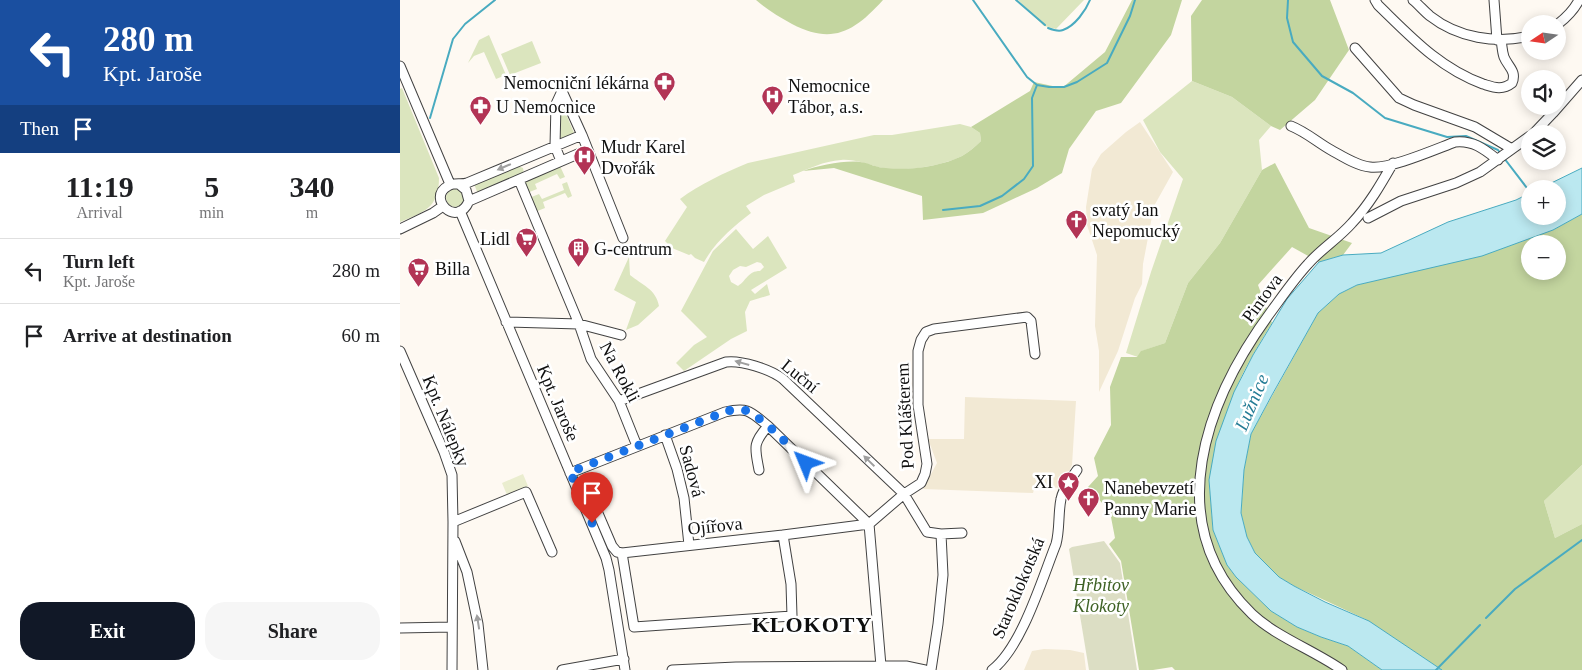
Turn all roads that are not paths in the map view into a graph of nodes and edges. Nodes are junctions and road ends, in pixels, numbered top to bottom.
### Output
1 (1375, 0) edge
2 (1413, 0) edge
3 (1494, 0) edge
4 (1579, 0) edge
5 (1566, 17) edge
6 (1521, 37) edge
7 (1499, 40) junction
8 (1355, 48) dead end
9 (400, 66) edge
10 (1582, 80) edge
11 (1542, 125) edge
12 (1291, 126) dead end
13 (582, 135) junction
14 (1521, 142) edge
15 (555, 146) junction
16 (1512, 149) junction
17 (587, 150) junction
18 (523, 160) junction
19 (1498, 160) junction
20 (561, 161) junction
21 (1393, 163) junction
22 (529, 175) junction
23 (519, 180) junction
24 (455, 185) junction
25 (468, 201) junction
26 (443, 206) junction
27 (460, 211) junction
28 (1368, 218) dead end
29 (400, 229) edge
30 (623, 238) dead end
31 (506, 322) junction
32 (579, 324) junction
33 (621, 335) dead end
34 (400, 351) edge
35 (1035, 354) dead end
36 (619, 401) junction
37 (768, 426) junction
38 (665, 435) junction
39 (638, 446) junction
40 (760, 470) dead end
41 (1077, 470) dead end
42 (570, 472) junction
43 (904, 494) junction
44 (594, 504) dead end
45 (453, 522) junction
46 (869, 524) junction
47 (962, 533) dead end
48 (941, 534) junction
49 (783, 535) junction
50 (453, 536) junction
51 (689, 546) junction
52 (552, 552) dead end
53 (622, 553) junction
54 (400, 628) edge
55 (452, 628) junction
56 (624, 659) junction
57 (881, 666) junction
58 (1002, 666) edge
59 (828, 668) edge
60 (736, 669) edge
61 (452, 670) edge
62 (483, 670) edge
63 (562, 670) edge
64 (625, 670) edge
65 (672, 670) edge
66 (925, 670) edge
67 (931, 670) edge
68 (992, 670) edge
69 (1342, 670) edge

1 - 7 street
2 - 7 street
3 - 7 street
4 - 5 street
6 - 7 street
8 - 16 street
9 - 24 street
10 - 11 street
12 - 21 street
13 - 15 street
13 - 15 street
13 - 17 street
14 - 16 street
15 - 18 street
15 - 20 street
16 - 19 street
17 - 20 street
17 - 30 street
18 - 22 street
18 -> 24 street
19 - 21 street
19 - 28 street
20 - 22 street
21 - 69 street, Pintova
22 - 23 street
23 - 25 street
23 - 32 street, Na Rokli
24 - 25 street
24 - 26 street
25 - 27 street
26 - 27 street
26 - 29 street
27 - 31 street, Kpt. Jaroše
31 - 32 street
31 - 42 street, Kpt. Jaroše
32 - 33 street
32 - 36 street, Na Rokli
34 - 45 street, Kpt. Nálepky
35 - 43 street, Pod Klášterem
36 - 39 street, Na Rokli
43 -> 36 street, Luční
37 - 38 street
37 - 40 street
37 - 46 street
38 - 39 street
38 - 51 street, Sadová
39 - 42 street
41 - 58 street, Staroklokotská
42 - 56 street, Kpt. Jaroše
43 - 46 street, Pod Klášterem
43 - 48 street, Luční
44 - 53 street
45 - 50 street, Kpt. Nálepky
45 - 52 street
46 - 49 street, Ojířova
46 - 57 street
47 - 48 street
48 - 67 street
49 - 51 street, Ojířova
49 - 53 street
50 - 55 street, Kpt. Nálepky
62 -> 50 street, Kpt. Nálepky
51 - 53 street, Ojířova
54 - 55 street
55 - 61 street, Kpt. Nálepky
56 - 63 street
56 - 64 street, Kpt. Jaroše
57 - 59 street
57 - 66 street
58 - 68 street, Staroklokotská
59 - 60 street
60 - 65 street

